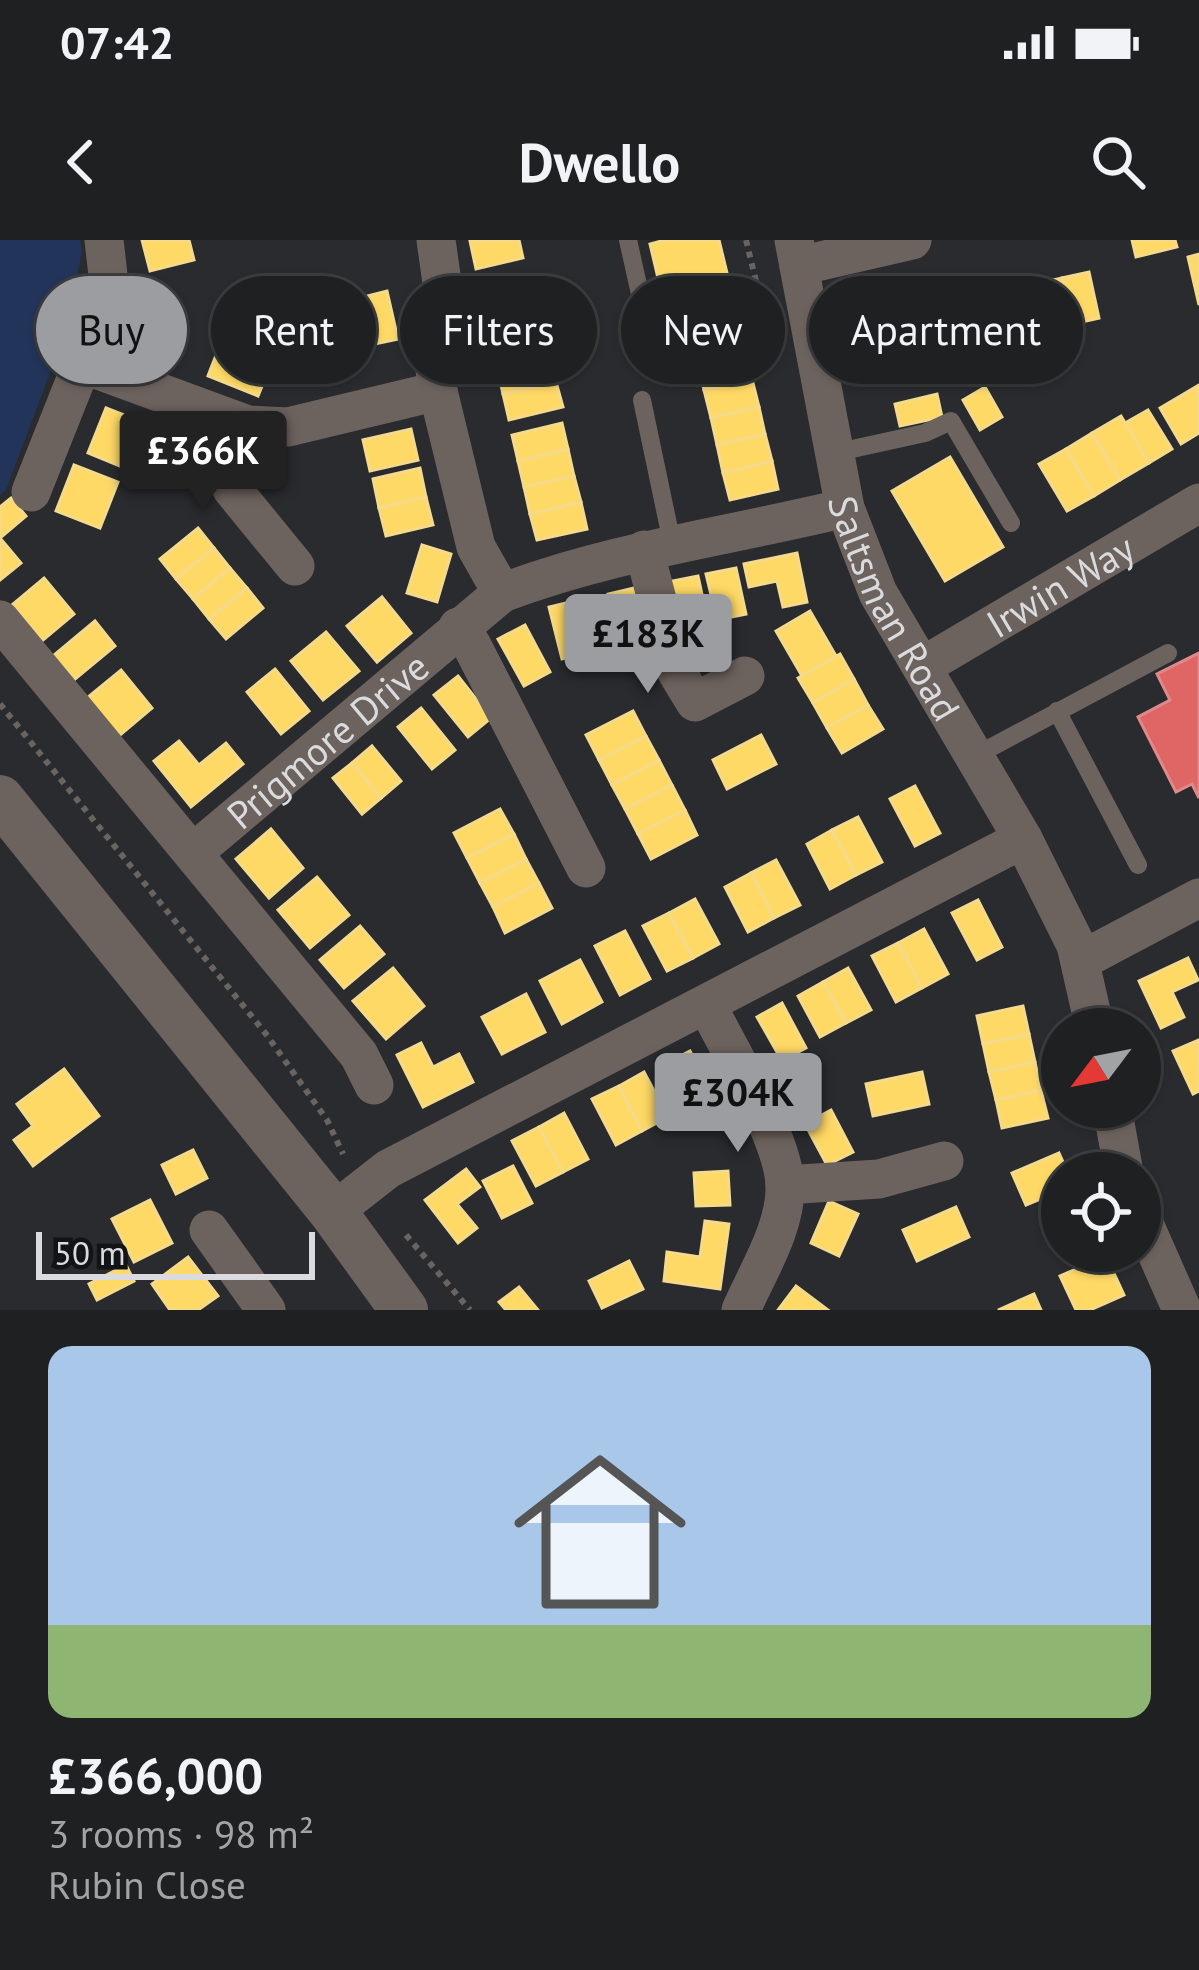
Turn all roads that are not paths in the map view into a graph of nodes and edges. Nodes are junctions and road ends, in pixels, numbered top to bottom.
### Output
1 (104, 240) edge
2 (436, 240) edge
3 (628, 240) edge
4 (912, 240) edge
5 (796, 253) edge
6 (108, 276) edge
7 (636, 276) edge
8 (74, 384) edge
9 (136, 384) edge
10 (438, 391) junction
11 (642, 400) dead end
12 (248, 425) junction
13 (834, 454) junction
14 (31, 492) dead end
15 (1199, 503) edge
16 (845, 508) junction
17 (1011, 523) dead end
18 (658, 547) junction
19 (295, 566) dead end
20 (502, 592) junction
21 (0, 620) edge
22 (458, 627) junction
23 (1168, 653) dead end
24 (923, 666) junction
25 (745, 676) dead end
26 (1057, 711) junction
27 (975, 756) junction
28 (0, 799) edge
29 (1023, 839) junction
30 (194, 852) junction
31 (1138, 865) dead end
32 (586, 868) dead end
33 (1199, 898) edge
34 (1078, 953) junction
35 (707, 1005) junction
36 (1090, 1008) edge
37 (374, 1085) dead end
38 (944, 1161) dead end
39 (785, 1185) junction
40 (333, 1213) junction
41 (208, 1230) dead end
42 (1161, 1262) edge
43 (266, 1310) edge
44 (404, 1310) edge
45 (741, 1310) edge
46 (1182, 1310) edge

1 - 6 street
2 - 10 street
3 - 7 lane
4 - 5 street
5 - 13 street, Saltsman Road
8 - 14 street
9 - 12 street
10 - 12 street
10 - 20 street
11 - 18 lane
12 - 19 street
13 - 16 street, Saltsman Road
13 - 17 lane
15 - 24 street, Irwin Way
16 - 18 street, Prigmore Drive
16 - 24 street, Saltsman Road
18 - 20 street, Prigmore Drive
18 - 25 street
20 - 22 street, Prigmore Drive
21 - 30 street, Prigmore Drive
22 - 30 street, Prigmore Drive
22 - 32 street, Prigmore Drive
23 - 26 lane
24 - 27 street, Saltsman Road
26 - 27 lane
26 - 31 lane
27 - 29 street, Saltsman Road
28 - 40 street
29 - 34 street, Saltsman Road
29 - 35 street
30 - 37 street, Prigmore Drive
33 - 34 street
34 - 36 street, Saltsman Road
35 - 39 street
35 - 40 street
38 - 39 street
39 - 45 street
40 - 44 street
41 - 43 street
42 - 46 street

